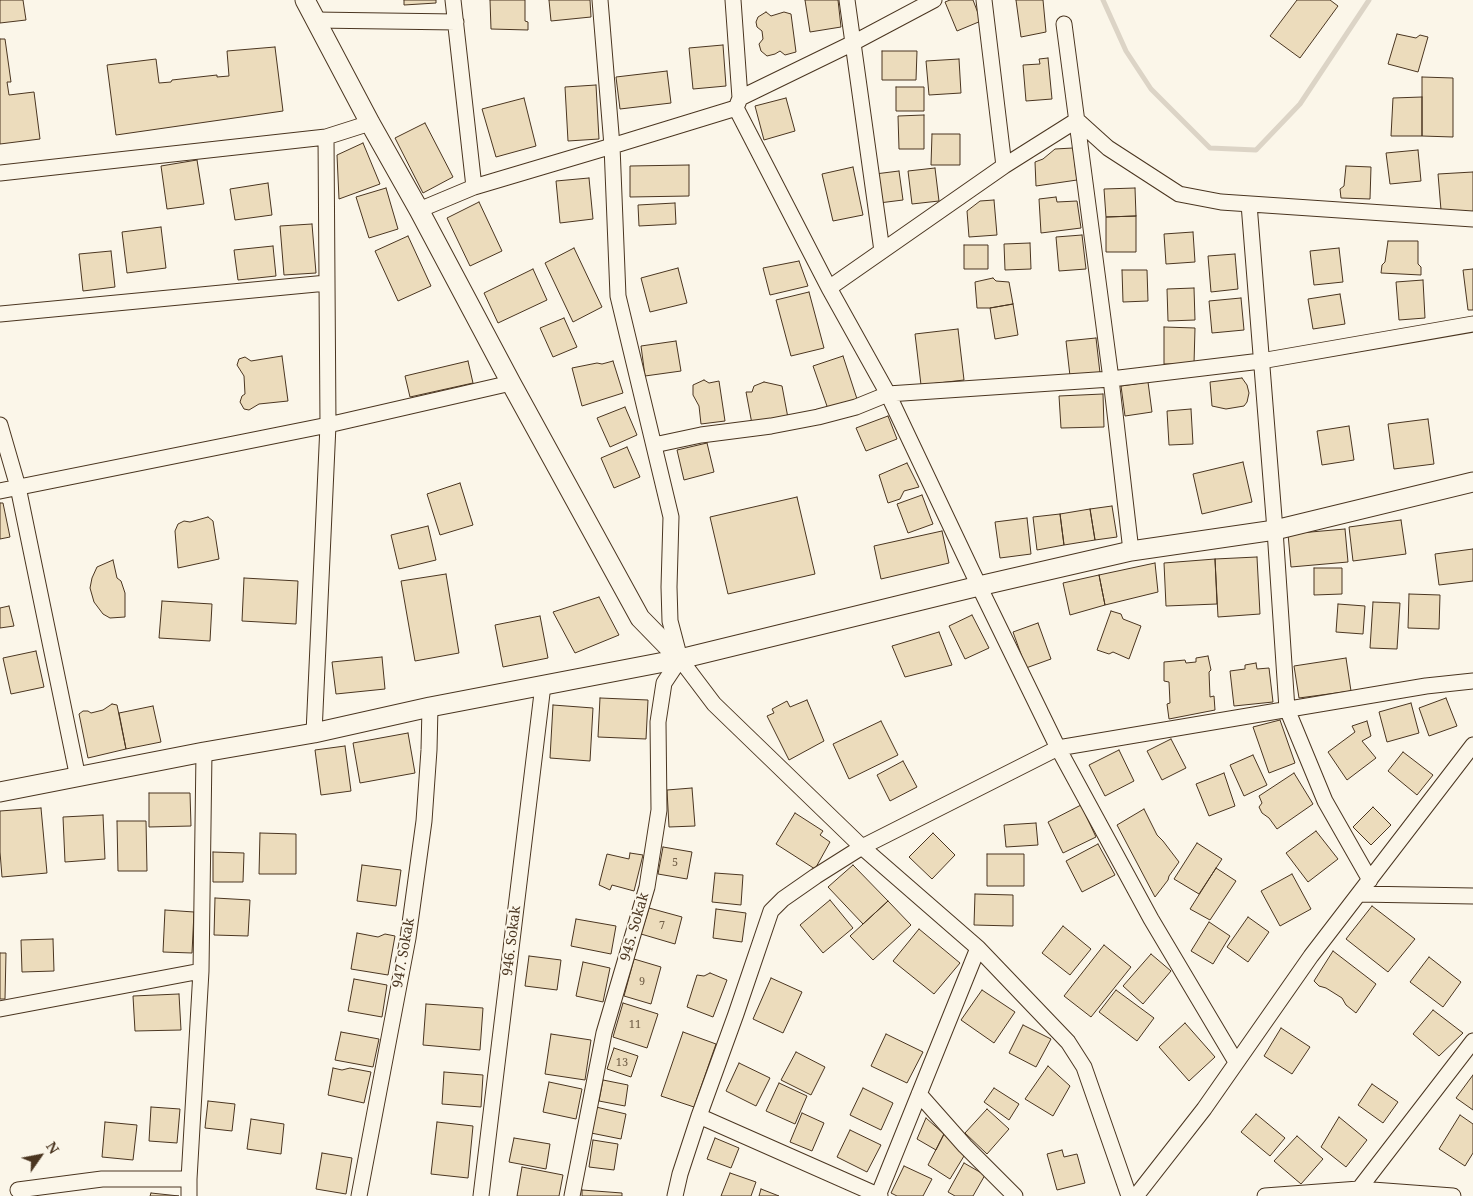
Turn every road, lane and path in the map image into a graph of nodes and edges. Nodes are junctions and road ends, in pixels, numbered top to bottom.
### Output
1 (305, 0) edge
2 (453, 0) edge
3 (600, 0) edge
4 (732, 0) edge
5 (847, 0) edge
6 (934, 0) edge
7 (984, 0) edge
8 (315, 20) junction
9 (456, 22) junction
10 (1064, 24) dead end
11 (853, 43) junction
12 (738, 103) junction
13 (1077, 120) junction
14 (370, 123) junction
15 (326, 137) junction
16 (612, 146) junction
17 (1004, 166) junction
18 (0, 173) edge
19 (474, 187) junction
20 (1249, 204) junction
21 (419, 210) junction
22 (1473, 219) edge
23 (882, 250) junction
24 (327, 283) junction
25 (829, 288) junction
26 (0, 314) edge
27 (1473, 324) edge
28 (1261, 361) junction
29 (1111, 379) junction
30 (511, 383) junction
31 (888, 394) junction
32 (0, 425) edge
33 (328, 425) junction
34 (654, 446) junction
35 (1473, 482) edge
36 (18, 487) junction
37 (0, 491) edge
38 (1275, 530) junction
39 (1131, 552) junction
40 (978, 586) junction
41 (680, 659) junction
42 (1473, 681) edge
43 (543, 685) junction
44 (430, 707) junction
45 (1287, 709) junction
46 (314, 733) junction
47 (1473, 745) edge
48 (1058, 748) junction
49 (204, 752) junction
50 (78, 778) junction
51 (0, 792) edge
52 (862, 847) junction
53 (1370, 880) junction
54 (1359, 894) junction
55 (1473, 896) edge
56 (978, 948) junction
57 (201, 970) junction
58 (0, 1009) edge
59 (1473, 1041) edge
60 (1236, 1062) junction
61 (919, 1094) junction
62 (699, 1116) junction
63 (189, 1179) junction
64 (1359, 1188) junction
65 (18, 1190) dead end
66 (189, 1196) edge
67 (359, 1196) edge
68 (481, 1196) edge
69 (572, 1196) edge
70 (675, 1196) edge
71 (879, 1196) edge
72 (1015, 1196) edge
73 (1129, 1196) edge
74 (1136, 1196) edge
75 (1265, 1196) edge
76 (1452, 1196) edge

1 - 8 street
2 - 9 street
3 - 16 street
4 - 12 street
5 - 11 street
6 - 11 street
7 - 17 street
8 - 9 street
8 - 14 street
9 - 19 street
10 - 13 street
11 - 12 street
11 - 23 street
12 - 16 street
12 - 25 street
13 - 17 street
13 - 20 street
13 - 29 street
14 - 15 street
14 - 21 street
15 - 18 street
15 - 24 street
16 - 19 street
16 - 34 street
17 - 23 street
19 - 21 street
20 - 22 street
20 - 28 street
21 - 30 street
23 - 25 street
24 - 26 street
24 - 33 street
25 - 31 street
27 - 28 street
28 - 29 street
28 - 38 street
29 - 31 street
29 - 39 street
30 - 33 street
30 - 41 street
31 - 34 street
31 - 40 street
32 - 36 street
33 - 36 street
33 - 46 street
34 - 41 street
35 - 38 street
36 - 37 street
36 - 50 street
38 - 39 street
38 - 45 street
39 - 40 street
40 - 41 street
40 - 48 street
41 - 43 street
41 - 52 street
41 - 69 street, 945. Sokak
42 - 45 street
43 - 44 street
43 - 68 street, 946. Sokak
44 - 46 street
44 - 67 street, 947. Sokak
45 - 48 street
45 - 53 street
46 - 49 street
47 - 53 street
48 - 52 street
48 - 60 street
49 - 50 street
49 - 57 street
50 - 51 street
52 - 56 street
52 - 62 street
53 - 54 street
54 - 55 street
54 - 60 street
56 - 61 street
56 - 73 street
57 - 58 street
57 - 63 street
59 - 64 street
60 - 74 street
61 - 71 street
61 - 72 street
62 - 70 street
62 - 71 street
63 - 65 street
63 - 66 street
64 - 75 street
64 - 76 street

